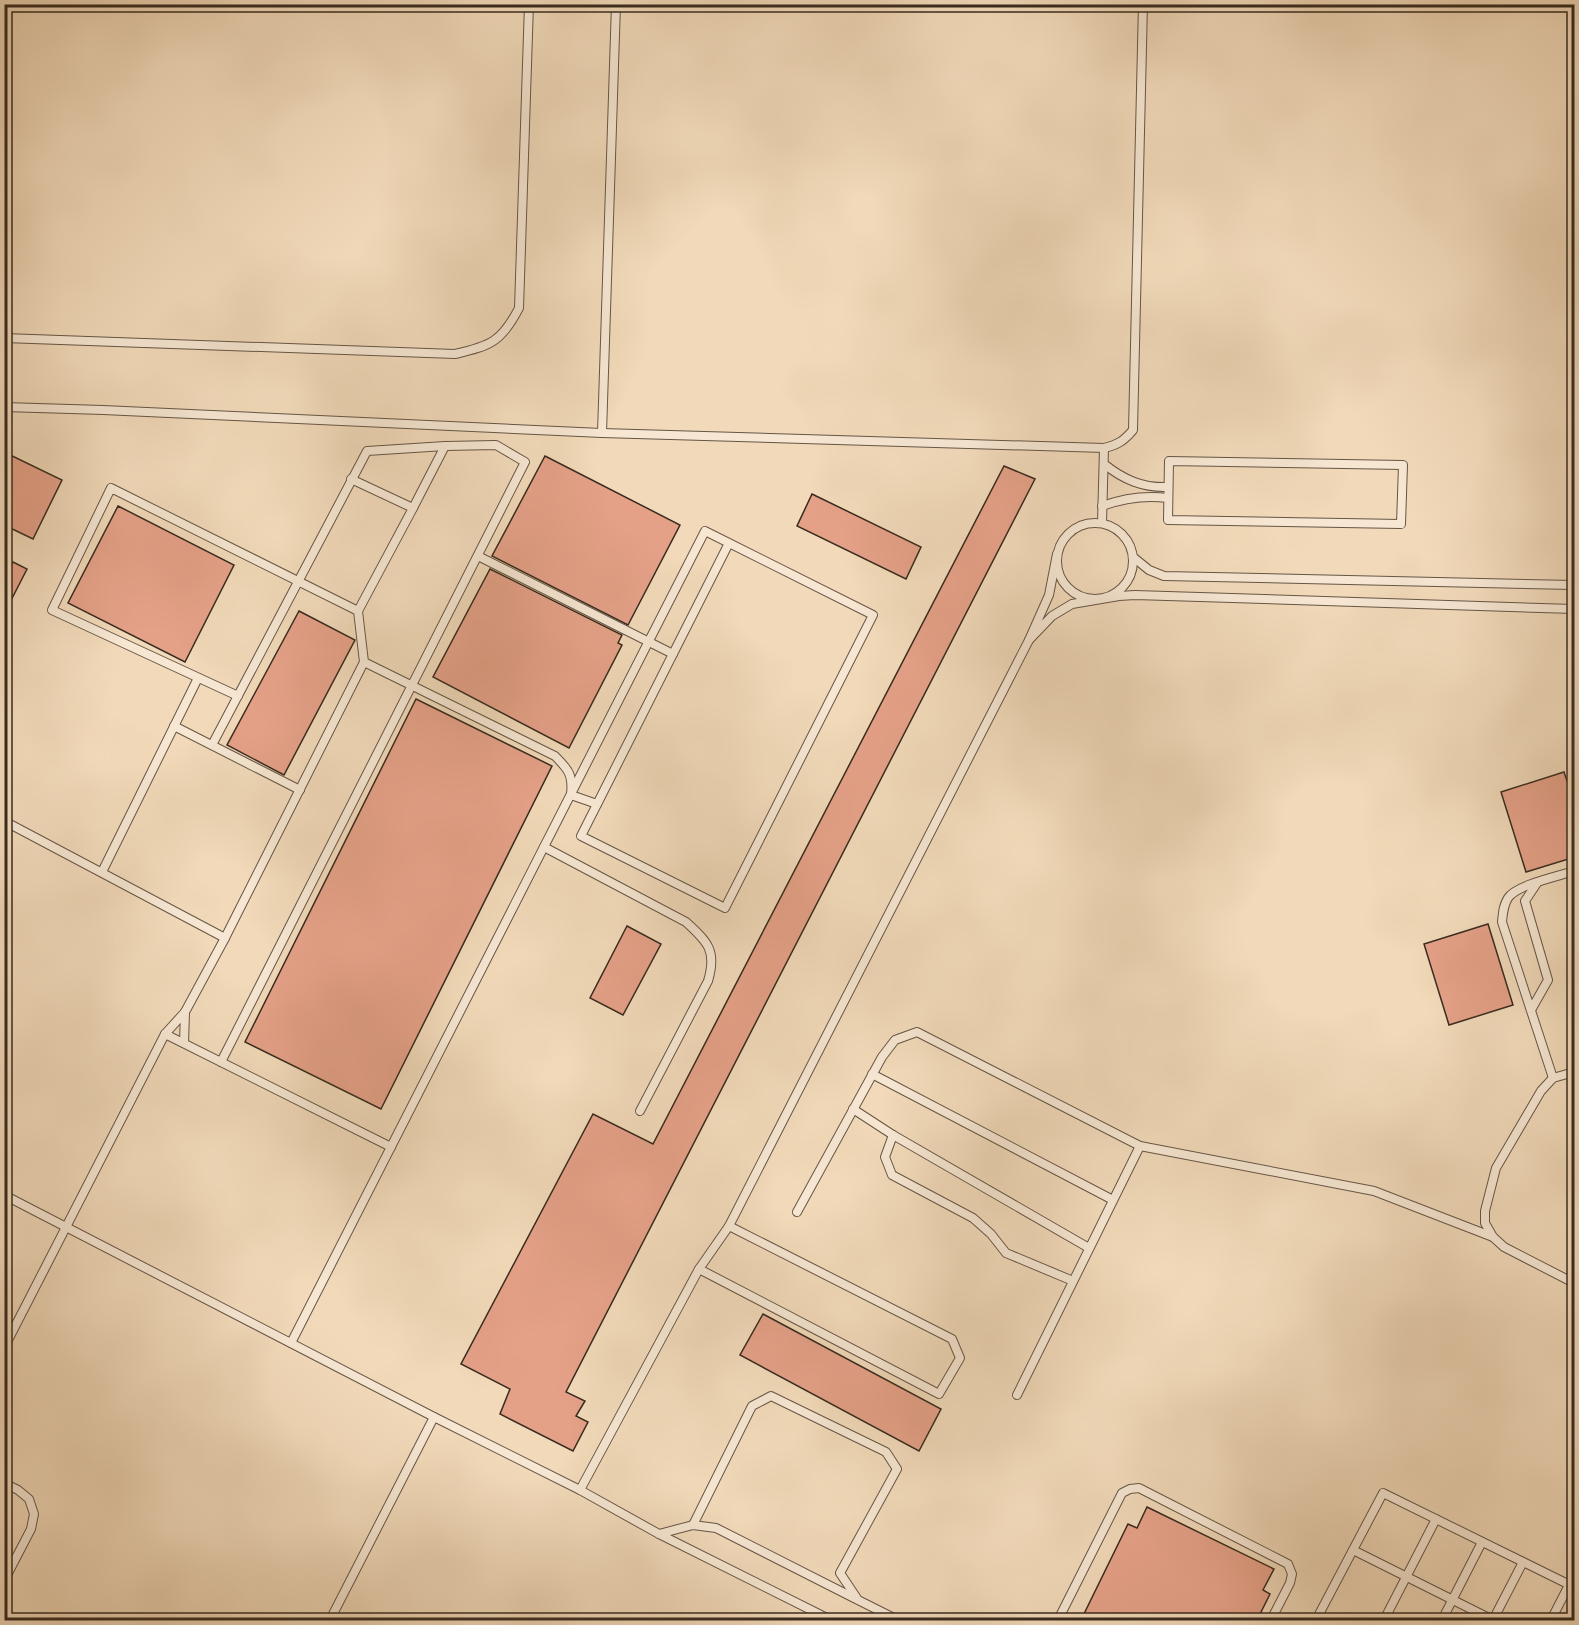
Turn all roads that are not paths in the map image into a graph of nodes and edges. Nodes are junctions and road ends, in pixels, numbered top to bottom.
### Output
1 (529, 4) edge
2 (616, 4) edge
3 (1143, 4) edge
4 (4, 338) edge
5 (4, 407) edge
6 (602, 433) junction
7 (445, 446) junction
8 (1104, 448) junction
9 (1104, 464) junction
10 (351, 479) junction
11 (1168, 487) junction
12 (1168, 498) junction
13 (1102, 506) junction
14 (413, 508) junction
15 (1102, 523) junction
16 (729, 543) junction
17 (1057, 554) junction
18 (478, 556) junction
19 (1133, 557) junction
20 (298, 581) junction
21 (1575, 585) edge
22 (1099, 600) junction
23 (1575, 609) edge
24 (358, 611) junction
25 (1029, 640) junction
26 (649, 642) junction
27 (673, 654) junction
28 (364, 662) junction
29 (198, 678) junction
30 (412, 685) junction
31 (238, 696) junction
32 (174, 726) junction
33 (212, 745) junction
34 (300, 790) junction
35 (571, 795) junction
36 (597, 804) junction
37 (4, 821) edge
38 (544, 847) junction
39 (1575, 871) edge
40 (102, 872) junction
41 (1538, 883) junction
42 (225, 938) junction
43 (1531, 1010) junction
44 (185, 1012) junction
45 (165, 1034) junction
46 (184, 1043) junction
47 (221, 1062) junction
48 (1575, 1072) edge
49 (872, 1074) junction
50 (1553, 1078) junction
51 (853, 1110) junction
52 (640, 1111) dead end
53 (893, 1135) junction
54 (1140, 1146) junction
55 (391, 1147) junction
56 (4, 1195) edge
57 (1113, 1200) junction
58 (796, 1212) dead end
59 (67, 1226) junction
60 (729, 1226) junction
61 (1492, 1237) junction
62 (1089, 1248) junction
63 (699, 1269) junction
64 (1073, 1281) junction
65 (1575, 1283) edge
66 (291, 1343) junction
67 (4, 1348) edge
68 (1017, 1395) dead end
69 (434, 1417) junction
70 (4, 1483) edge
71 (580, 1490) junction
72 (1436, 1519) junction
73 (693, 1525) junction
74 (659, 1534) junction
75 (1482, 1542) junction
76 (1353, 1550) junction
77 (1523, 1562) junction
78 (1407, 1577) junction
79 (4, 1581) edge
80 (1572, 1586) edge
81 (858, 1600) junction
82 (1453, 1600) junction
83 (330, 1620) edge
84 (831, 1620) edge
85 (898, 1620) edge
86 (1058, 1620) edge
87 (1271, 1620) edge
88 (1316, 1620) edge
89 (1384, 1620) edge
90 (1442, 1620) edge
91 (1493, 1620) edge
92 (1551, 1620) edge

1 - 4 lane
2 - 6 lane
3 - 8 lane
5 - 6 lane
6 - 8 lane
7 - 10 lane
7 - 14 lane
7 - 18 lane
8 - 9 lane
9 - 11 lane
9 - 13 lane
10 - 14 lane
10 - 20 lane
11 - 12 lane
11 - 12 lane
12 - 13 lane
13 - 15 lane
14 - 24 lane
15 - 17 lane
15 - 19 lane
16 - 26 lane
16 - 27 lane
16 - 36 lane
17 - 22 lane
17 - 25 lane
18 - 26 lane
18 - 30 lane
19 - 21 lane
19 - 22 lane
20 - 24 lane
20 - 29 lane
20 - 31 lane
22 - 23 lane
22 - 25 lane
24 - 28 lane
25 - 60 lane
26 - 27 lane
26 - 35 lane
27 - 36 lane
28 - 30 lane
28 - 34 lane
29 - 31 lane
29 - 32 lane
30 - 35 lane
30 - 47 lane
31 - 33 lane
32 - 33 lane
32 - 40 lane
33 - 34 lane
34 - 42 lane
35 - 36 lane
35 - 38 lane
37 - 40 lane
38 - 52 lane
38 - 55 lane
39 - 41 lane
40 - 42 lane
41 - 43 lane
41 - 43 lane
42 - 44 lane
43 - 50 lane
44 - 45 lane
44 - 46 lane
45 - 46 lane
45 - 59 lane
46 - 47 lane
47 - 55 lane
48 - 50 lane
49 - 51 lane
49 - 54 lane
49 - 57 lane
50 - 61 lane
51 - 53 lane
51 - 58 lane
53 - 62 lane
53 - 64 lane
54 - 57 lane
54 - 61 lane
55 - 66 lane
56 - 59 lane
57 - 62 lane
59 - 66 lane
59 - 67 lane
60 - 63 lane
60 - 63 lane
61 - 65 lane
62 - 64 lane
63 - 71 lane
64 - 68 lane
66 - 69 lane
69 - 71 lane
69 - 83 lane
70 - 79 lane
71 - 74 lane
72 - 75 lane
72 - 76 lane
72 - 78 lane
73 - 74 lane
73 - 81 lane
73 - 81 lane
74 - 84 lane
75 - 77 lane
75 - 82 lane
76 - 78 lane
76 - 88 lane
77 - 80 lane
77 - 91 lane
78 - 82 lane
78 - 89 lane
80 - 92 lane
81 - 85 lane
82 - 90 lane
82 - 91 lane
86 - 87 lane

